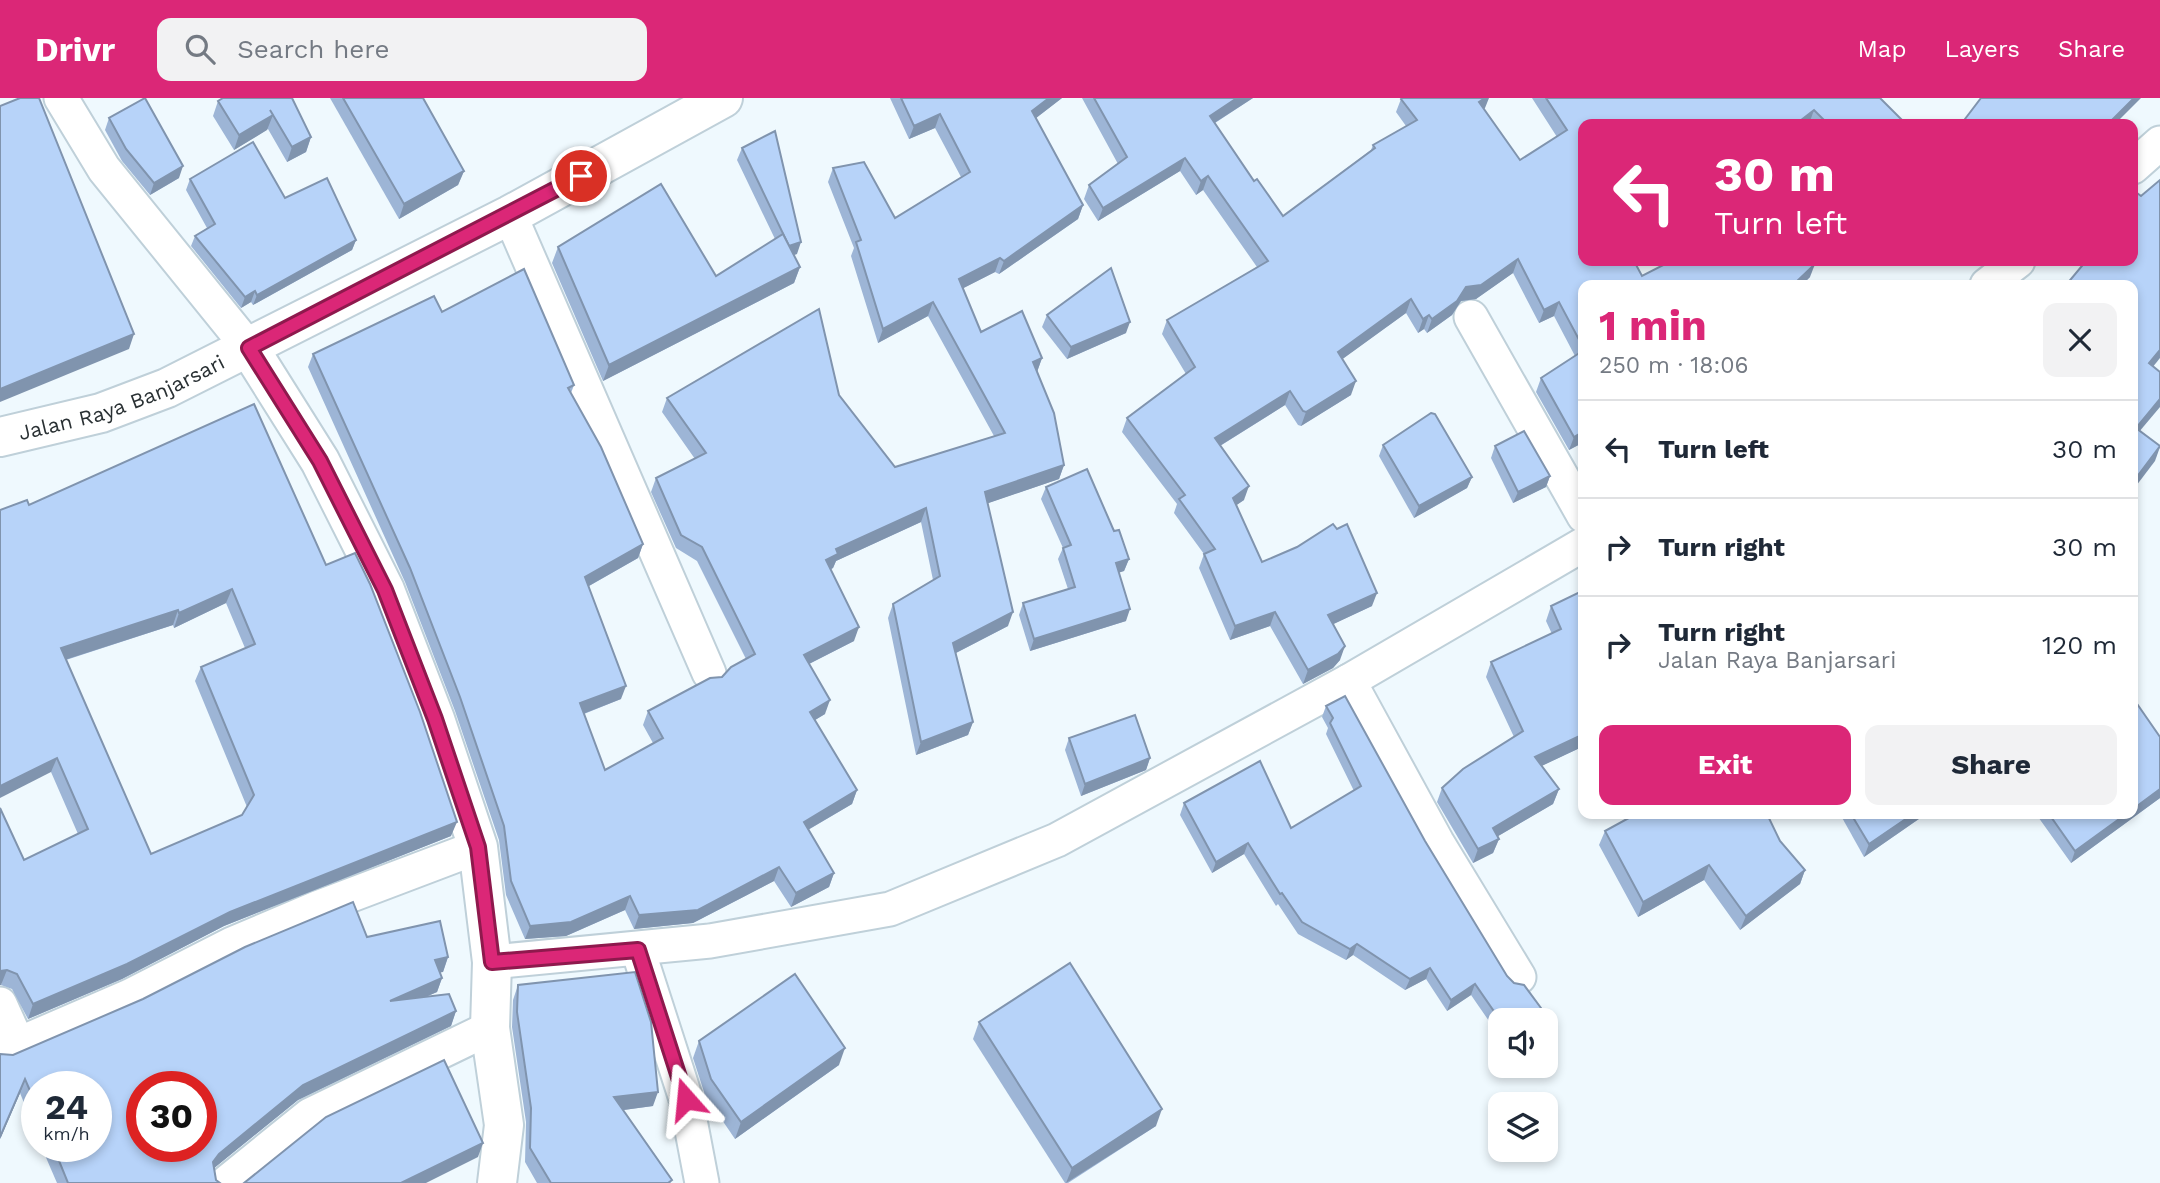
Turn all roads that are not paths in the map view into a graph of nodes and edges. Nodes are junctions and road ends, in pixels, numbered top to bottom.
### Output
1 (61, 98) edge
2 (723, 98) edge
3 (510, 215) junction
4 (2012, 266) edge
5 (1993, 280) edge
6 (1471, 317) dead end
7 (249, 348) junction
8 (0, 437) edge
9 (1578, 505) edge
10 (1578, 547) edge
11 (709, 673) dead end
12 (1349, 681) junction
13 (478, 847) junction
14 (638, 950) junction
15 (492, 962) junction
16 (1519, 977) dead end
17 (0, 1004) edge
18 (489, 1028) junction
19 (9, 1048) edge
20 (226, 1183) edge
21 (497, 1183) edge
22 (702, 1183) edge

1 - 7 street
2 - 3 main road, Jalan Raya Banjarsari
3 - 7 main road, Jalan Raya Banjarsari
3 - 11 street
4 - 5 street
6 - 9 street
7 - 8 main road, Jalan Raya Banjarsari
7 - 13 main road
10 - 12 street
12 - 14 street
12 - 16 street
13 - 15 main road
13 - 19 street
14 - 15 street
14 - 22 street
15 - 18 main road
17 - 19 street
18 - 20 street
18 - 21 main road

